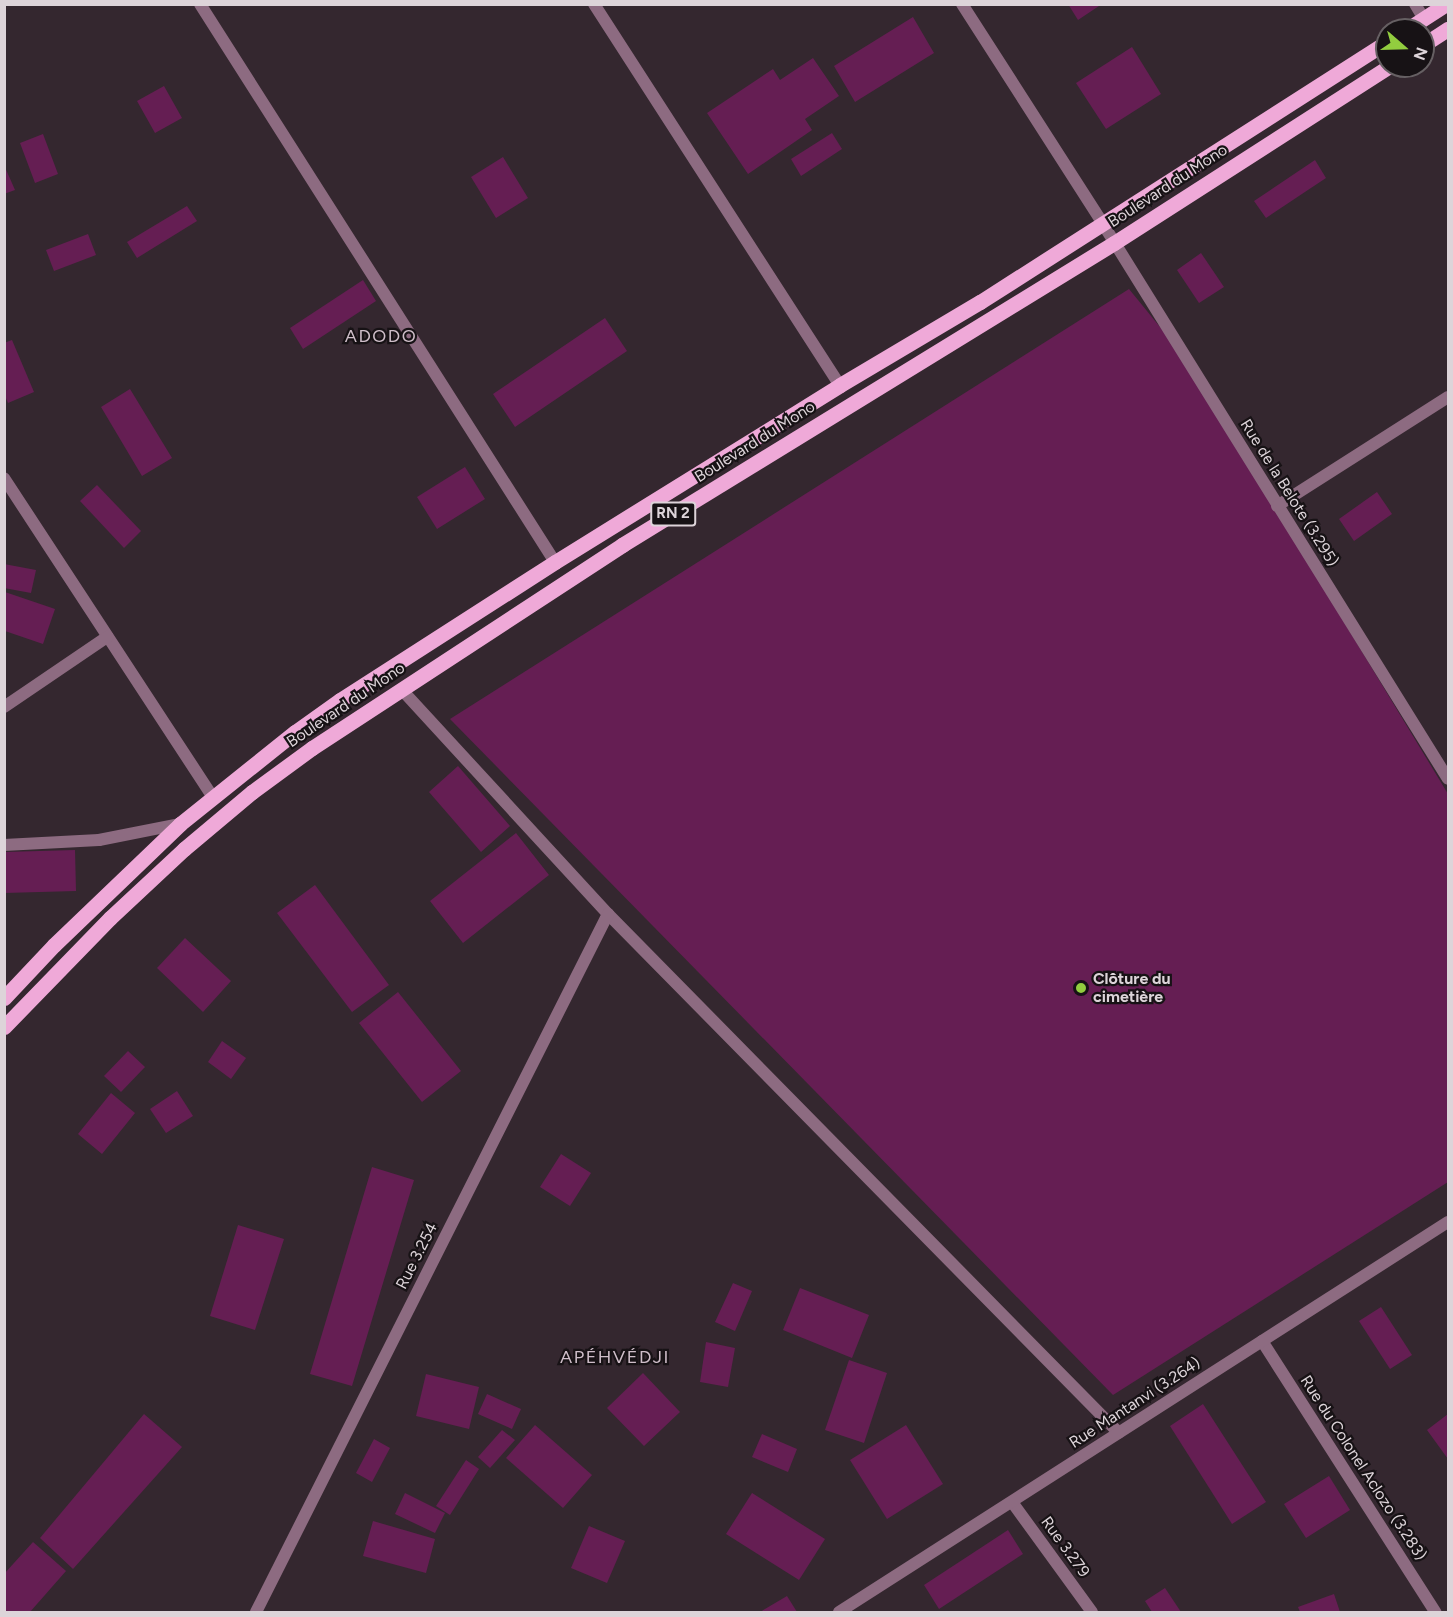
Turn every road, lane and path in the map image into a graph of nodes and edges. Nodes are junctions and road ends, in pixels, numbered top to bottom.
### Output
1 (200, 4) edge
2 (594, 4) edge
3 (962, 4) edge
4 (1415, 4) edge
5 (1446, 4) edge
6 (1423, 18) edge
7 (1425, 18) edge
8 (1449, 29) edge
9 (1435, 38) edge
10 (1375, 50) edge
11 (1375, 76) edge
12 (1102, 224) junction
13 (1114, 243) junction
14 (840, 385) junction
15 (1449, 397) edge
16 (4, 478) edge
17 (1277, 506) junction
18 (555, 562) junction
19 (107, 637) junction
20 (402, 690) junction
21 (4, 707) edge
22 (1449, 778) edge
23 (212, 796) junction
24 (180, 824) junction
25 (4, 845) edge
26 (608, 914) junction
27 (4, 998) edge
28 (4, 1027) edge
29 (1449, 1222) edge
30 (1262, 1341) junction
31 (1119, 1433) junction
32 (1012, 1502) junction
33 (256, 1612) edge
34 (839, 1612) edge
35 (1092, 1612) edge
36 (1435, 1612) edge

1 - 18 street
2 - 14 street
3 - 12 street, Rue de la Belote (3.295)
4 - 6 street
5 - 7 main road
8 - 9 main road
10 - 12 main road, Boulevard du Mono / RN 2
11 - 13 main road, Boulevard du Mono / RN 2
12 - 13 street, Rue de la Belote (3.295)
12 - 14 main road, Boulevard du Mono / RN 2
13 - 17 street, Rue de la Belote (3.295)
13 - 20 main road, Boulevard du Mono / RN 2
14 - 18 main road, Boulevard du Mono / RN 2
15 - 17 street
16 - 19 street
17 - 22 street, Rue de la Belote (3.295)
18 - 23 main road, Boulevard du Mono / RN 2
19 - 21 street
19 - 23 street
20 - 26 street
20 - 28 main road, Boulevard du Mono / RN 2
23 - 24 main road, Boulevard du Mono / RN 2
24 - 25 street
24 - 27 main road, Boulevard du Mono / RN 2
26 - 31 street
26 - 33 street, Rue 3.254
29 - 30 street, Rue Mantanvi (3.264)
30 - 31 street, Rue Mantanvi (3.264)
30 - 36 street, Rue du Colonel Aclozo (3.283)
31 - 32 street, Rue Mantanvi (3.264)
32 - 34 street, Rue Mantanvi (3.264)
32 - 35 street, Rue 3.279

